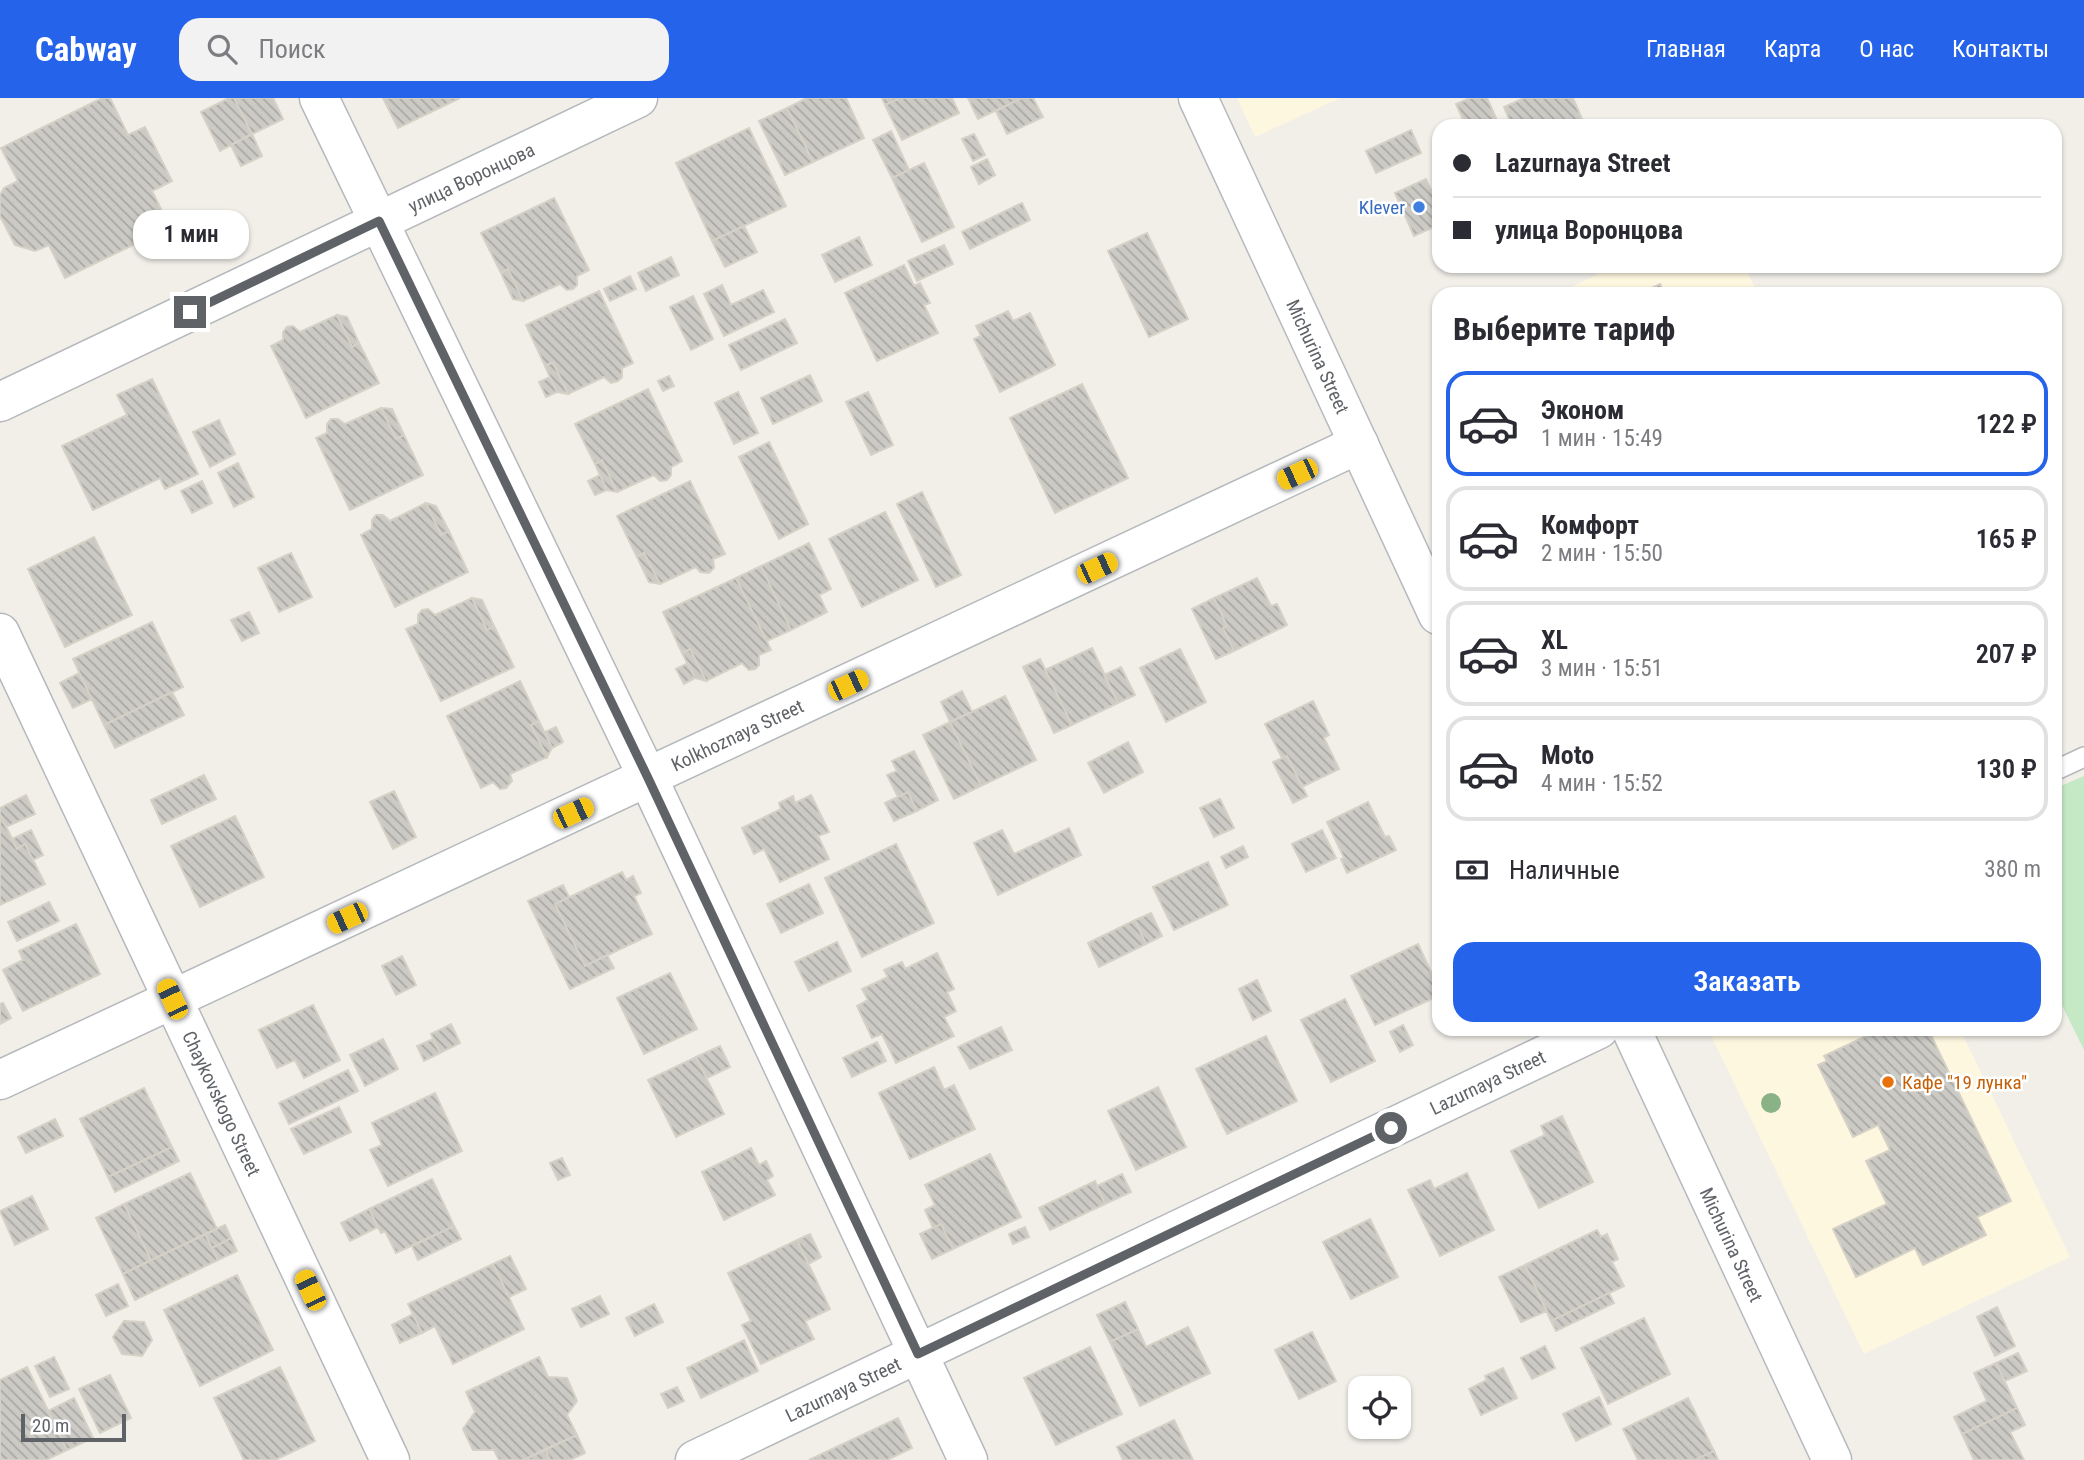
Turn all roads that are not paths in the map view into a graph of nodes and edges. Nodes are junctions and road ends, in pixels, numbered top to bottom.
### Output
1 (319, 98) edge
2 (638, 98) edge
3 (1198, 98) edge
4 (379, 221) junction
5 (0, 402) edge
6 (1359, 444) junction
7 (1432, 602) edge
8 (0, 633) edge
9 (2084, 757) edge
10 (2062, 767) edge
11 (648, 778) junction
12 (172, 999) junction
13 (1584, 1036) edge
14 (1634, 1036) edge
15 (0, 1080) edge
16 (918, 1354) junction
17 (390, 1460) edge
18 (695, 1460) edge
19 (968, 1460) edge
20 (1832, 1460) edge

1 - 4 street
2 - 4 street, улица Воронцова
3 - 6 street, Michurina Street
4 - 5 street, улица Воронцова
4 - 11 street
6 - 7 street, Michurina Street
6 - 11 street, Kolkhoznaya Street
8 - 12 street, Chaykovskogo Street
9 - 10 lane
11 - 12 street, Kolkhoznaya Street
11 - 16 street
12 - 15 street, Kolkhoznaya Street
12 - 17 street, Chaykovskogo Street
13 - 16 street, Lazurnaya Street
14 - 20 street, Michurina Street
16 - 18 street, Lazurnaya Street
16 - 19 street

